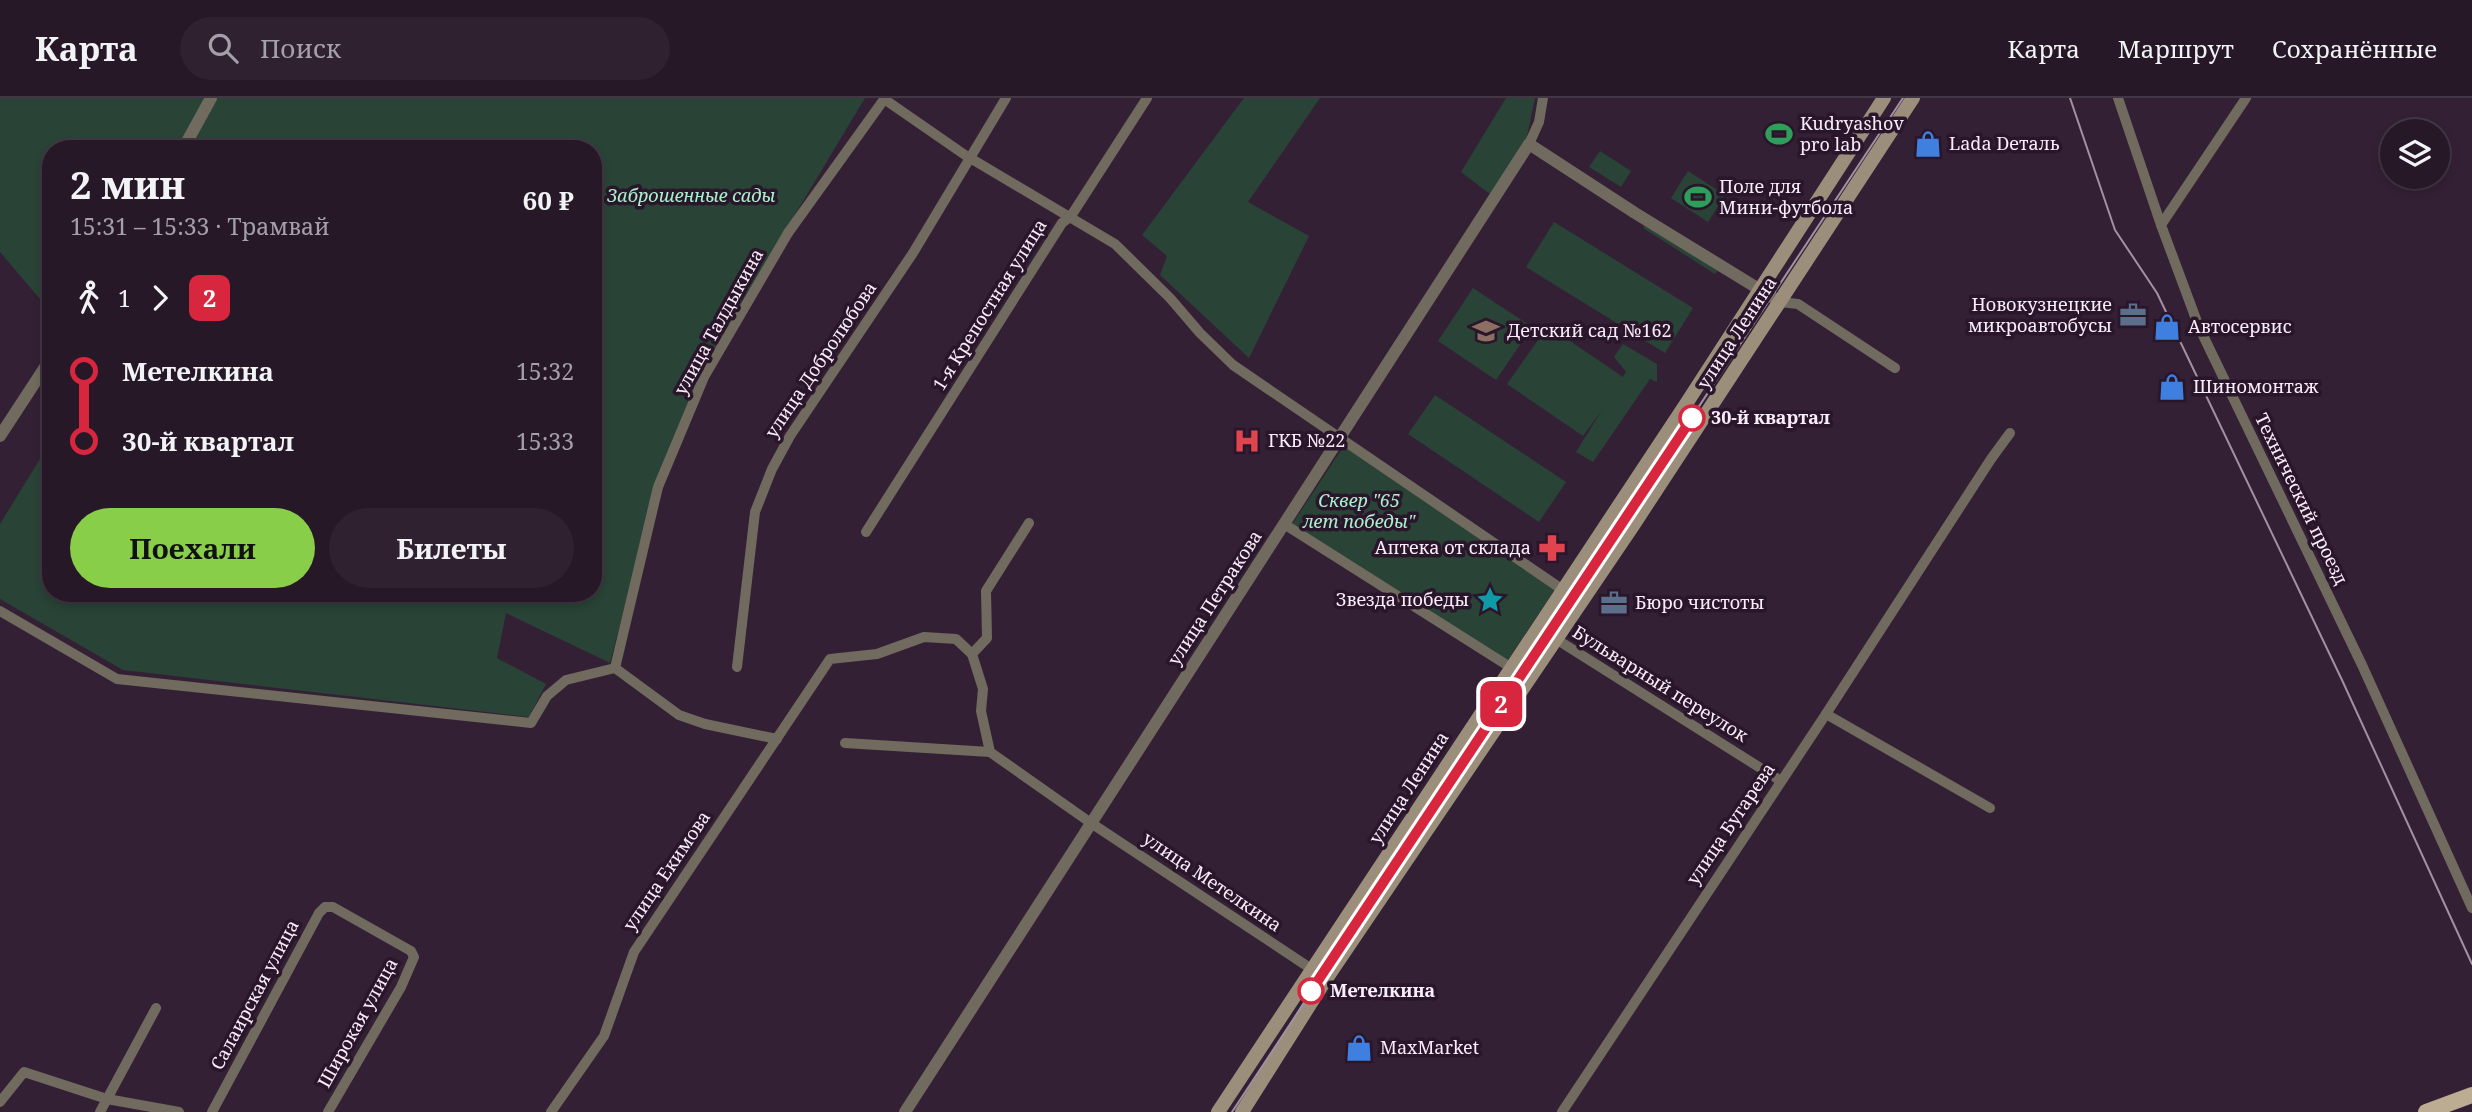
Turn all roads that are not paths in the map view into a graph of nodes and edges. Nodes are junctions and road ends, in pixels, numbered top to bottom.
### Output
1 (211, 98) edge
2 (1006, 98) edge
3 (1147, 98) edge
4 (1543, 98) edge
5 (1884, 98) edge
6 (1913, 98) edge
7 (2118, 98) edge
8 (2246, 98) edge
9 (884, 99) edge
10 (188, 140) edge
11 (1530, 144) junction
12 (971, 159) junction
13 (1071, 216) junction
14 (2161, 225) junction
15 (1759, 290) junction
16 (1780, 302) junction
17 (1895, 368) dead end
18 (42, 372) edge
19 (2010, 433) dead end
20 (0, 436) edge
21 (1340, 438) junction
22 (1029, 523) dead end
23 (1284, 524) junction
24 (866, 533) dead end
25 (1563, 590) junction
26 (0, 611) edge
27 (1556, 639) junction
28 (972, 654) junction
29 (737, 667) dead end
30 (1511, 667) junction
31 (615, 668) junction
32 (1529, 679) junction
33 (1826, 714) junction
34 (777, 738) junction
35 (845, 743) dead end
36 (990, 752) junction
37 (1781, 781) junction
38 (1990, 808) dead end
39 (1091, 823) junction
40 (2472, 908) edge
41 (411, 951) joint
42 (1312, 970) junction
43 (156, 1008) dead end
44 (2472, 1095) edge
45 (107, 1098) junction
46 (0, 1101) edge
47 (100, 1112) edge
48 (179, 1112) edge
49 (212, 1112) edge
50 (328, 1112) edge
51 (551, 1112) edge
52 (905, 1112) edge
53 (1218, 1112) edge
54 (1242, 1112) edge
55 (1562, 1112) edge
56 (2426, 1112) edge

1 - 10 street
2 - 12 street, улица Добролюбова
3 - 13 street, 1-я Крепостная улица
4 - 11 street, улица Петракова
5 - 15 main road, улица Ленина
6 - 16 main road, улица Ленина
7 - 14 street, Технический проезд
8 - 14 street
9 - 12 street
9 - 31 street, улица Талдыкина
11 - 15 street
11 - 21 street, улица Петракова
12 - 13 street
12 - 29 street, улица Добролюбова
13 - 21 street
13 - 24 street, 1-я Крепостная улица
14 - 40 street, Технический проезд
15 - 16 street
15 - 25 main road, улица Ленина
16 - 17 street
16 - 27 main road, улица Ленина
18 - 20 street
19 - 33 street, улица Бугарева
21 - 23 street, улица Петракова
21 - 25 street
22 - 28 street
23 - 30 street
23 - 39 street, улица Петракова
25 - 30 main road, улица Ленина
26 - 31 street
27 - 32 main road, улица Ленина
27 - 37 street, Бульварный переулок
28 - 34 street, улица Екимова
28 - 36 street
30 - 32 street
30 - 42 main road, улица Ленина
31 - 34 street
32 - 54 main road, улица Ленина
33 - 37 street, улица Бугарева
33 - 38 street
34 - 51 street, улица Екимова
35 - 36 street
36 - 39 street, улица Метелкина
37 - 55 street, улица Бугарева
39 - 42 street, улица Метелкина
39 - 52 street, улица Петракова
41 - 49 street, Салаирская улица
41 - 50 street, Широкая улица
42 - 53 main road, улица Ленина
43 - 45 street
44 - 56 main road
45 - 46 street
45 - 47 street
45 - 48 street

